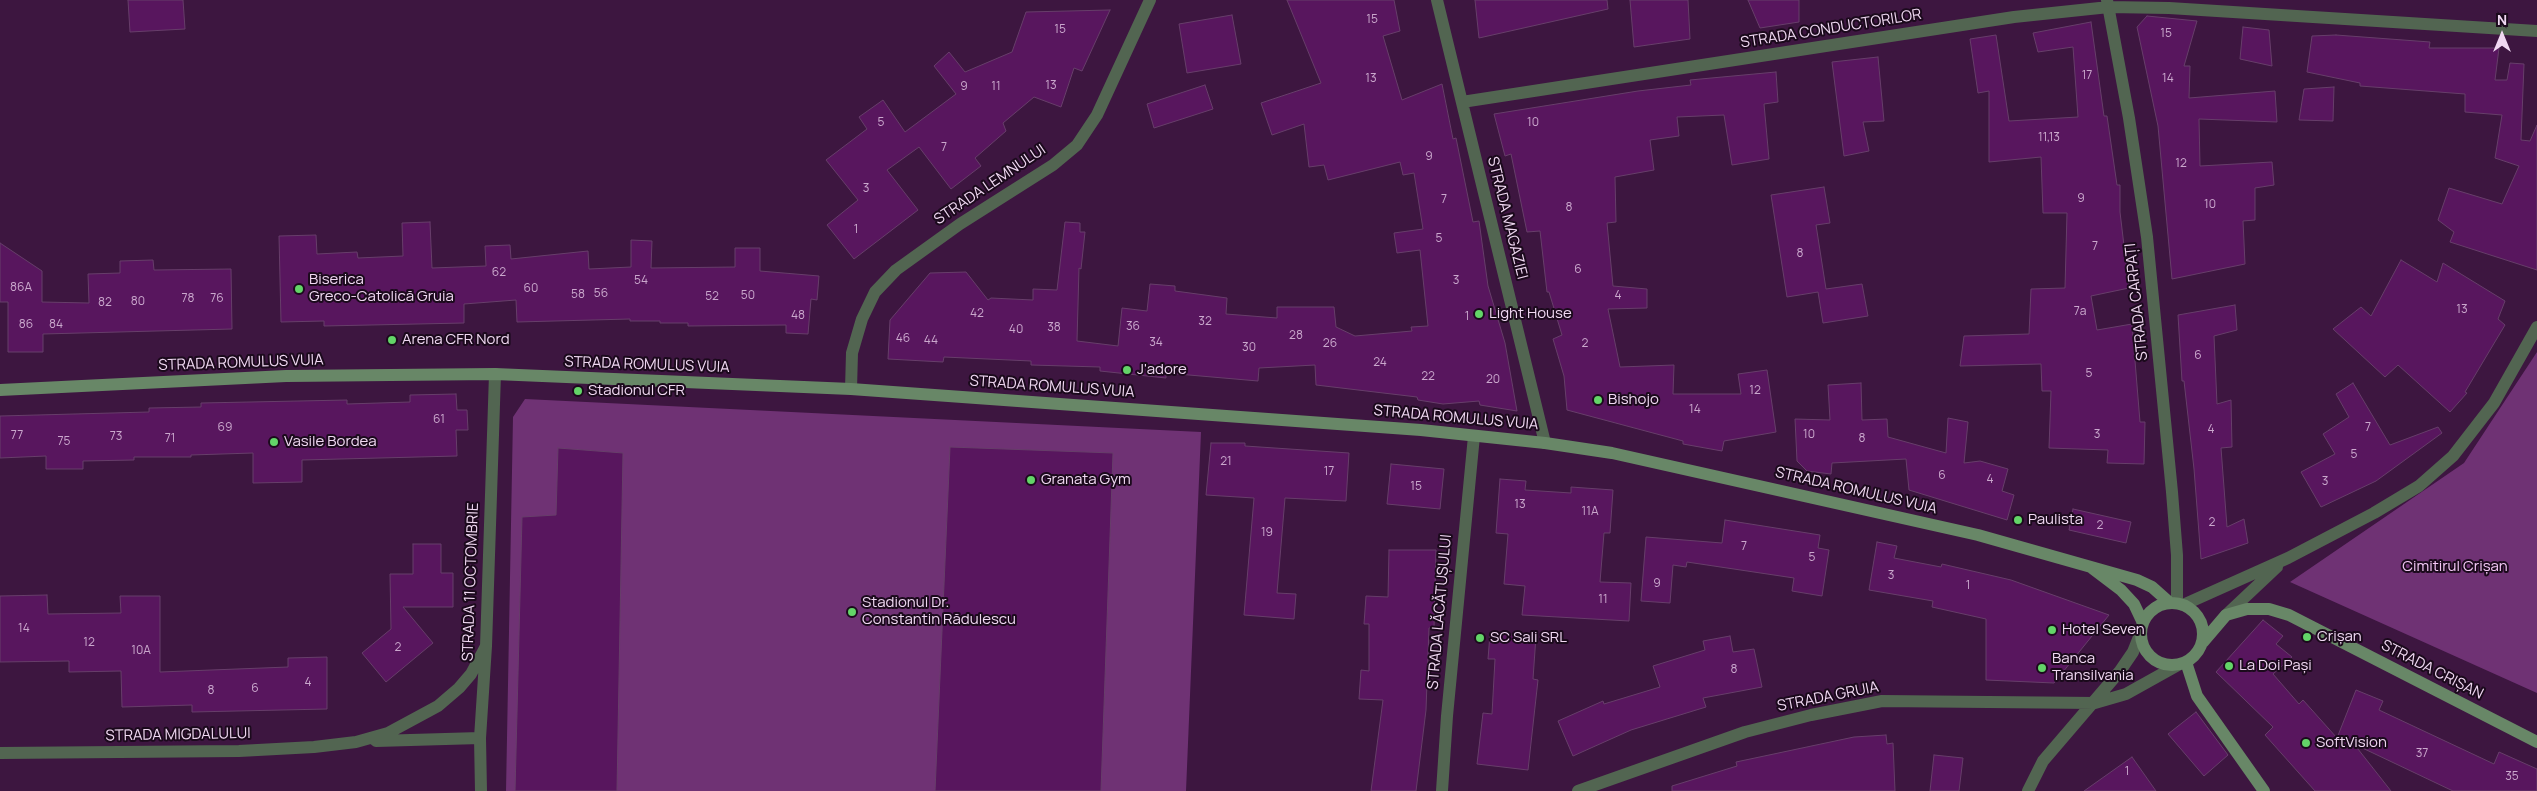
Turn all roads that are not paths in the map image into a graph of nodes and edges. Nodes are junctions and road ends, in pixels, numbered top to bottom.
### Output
1 (1150, 0) edge
2 (1437, 0) edge
3 (2108, 4) edge
4 (2537, 31) edge
5 (1462, 102) junction
6 (2537, 327) edge
7 (495, 374) junction
8 (851, 389) junction
9 (0, 390) edge
10 (1474, 436) junction
11 (1546, 443) junction
12 (2288, 558) junction
13 (2088, 565) junction
14 (2177, 604) junction
15 (2226, 614) junction
16 (2142, 627) junction
17 (2203, 642) junction
18 (486, 646) junction
19 (2182, 664) junction
20 (2095, 703) junction
21 (480, 738) junction
22 (356, 742) junction
23 (2537, 742) edge
24 (0, 753) edge
25 (481, 791) edge
26 (1442, 791) edge
27 (1578, 791) edge
28 (2028, 791) edge
29 (2264, 791) edge

1 - 8 street, STRADA LEMNULUI
2 - 5 street, STRADA MAGAZIEI
3 - 4 street, STRADA CONDUCTORILOR
3 - 5 street, STRADA CONDUCTORILOR
3 - 14 street, STRADA CARPAȚI
5 - 11 street, STRADA MAGAZIEI
6 - 12 street
7 - 8 street, STRADA ROMULUS VUIA
7 - 9 street, STRADA ROMULUS VUIA
7 - 18 street, STRADA 11 OCTOMBRIE
8 - 10 street, STRADA ROMULUS VUIA
10 - 11 street, STRADA ROMULUS VUIA
10 - 26 street, STRADA LĂCĂTUȘULUI
11 - 13 street, STRADA ROMULUS VUIA
12 - 14 street
12 - 15 street
13 - 14 street, STRADA ROMULUS VUIA
13 - 16 street, STRADA ROMULUS VUIA
14 - 16 street
14 - 17 street
15 - 17 street
15 - 23 street, STRADA CRIȘAN
16 - 19 street
16 - 20 street
17 - 19 street
18 - 21 street, STRADA 11 OCTOMBRIE
18 - 22 street, STRADA MIGDALULUI
19 - 20 street
19 - 29 street
20 - 27 street, STRADA GRUIA
20 - 28 street
21 - 22 street, STRADA MIGDALULUI
21 - 25 street, STRADA 11 OCTOMBRIE
22 - 24 street, STRADA MIGDALULUI

